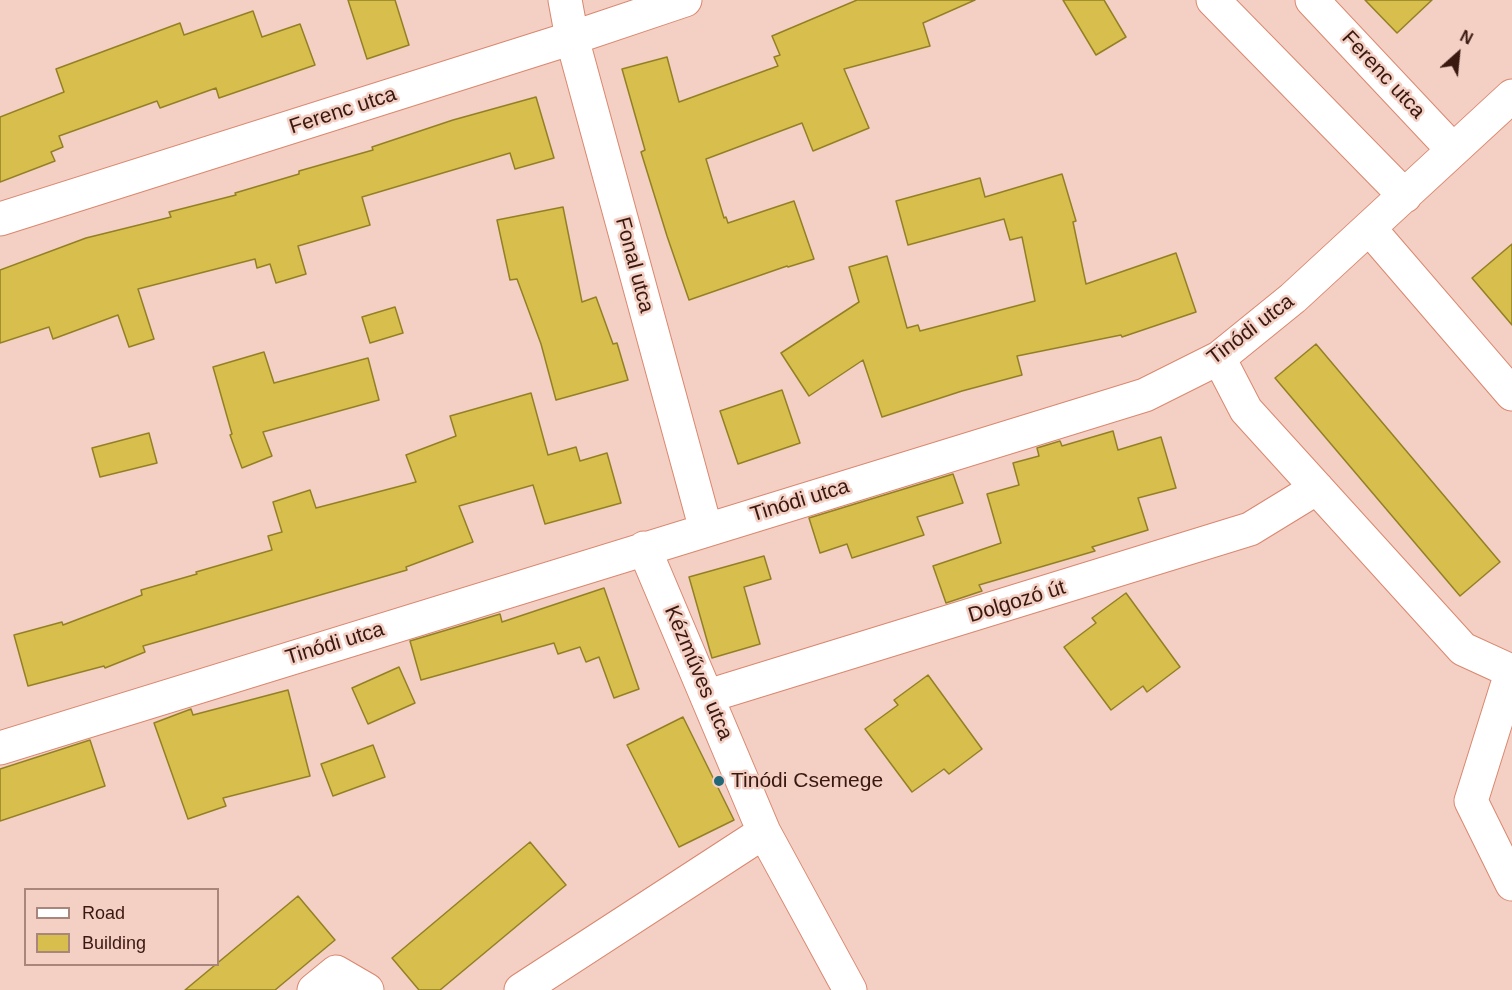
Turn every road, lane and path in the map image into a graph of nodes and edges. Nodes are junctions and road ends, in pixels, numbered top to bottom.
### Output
1 (565, 0) edge
2 (685, 0) edge
3 (1213, 0) edge
4 (1312, 0) edge
5 (572, 38) junction
6 (1512, 96) edge
7 (1453, 150) junction
8 (1405, 196) junction
9 (0, 219) edge
10 (1369, 228) junction
11 (1219, 358) junction
12 (1512, 394) edge
13 (1317, 488) junction
14 (706, 530) junction
15 (644, 548) junction
16 (1511, 671) edge
17 (708, 696) junction
18 (0, 748) edge
19 (764, 832) junction
20 (1512, 884) edge
21 (314, 990) edge
22 (368, 990) edge
23 (521, 990) edge
24 (850, 990) edge

1 - 5 street, Fonal utca
2 - 5 street, Ferenc utca
3 - 8 street
4 - 7 street, Ferenc utca
5 - 9 street, Ferenc utca
5 - 14 street, Fonal utca
6 - 7 street, Tinódi utca
7 - 8 street, Tinódi utca
8 - 10 street, Tinódi utca
10 - 11 street, Tinódi utca
10 - 12 street
11 - 13 street
11 - 14 street, Tinódi utca
13 - 16 street
13 - 17 street, Dolgozó út
14 - 15 street, Tinódi utca
15 - 17 street, Kézműves utca
15 - 18 street, Tinódi utca
16 - 20 street
17 - 19 street, Kézműves utca
19 - 23 street
19 - 24 street, Kézműves utca
21 - 22 street

